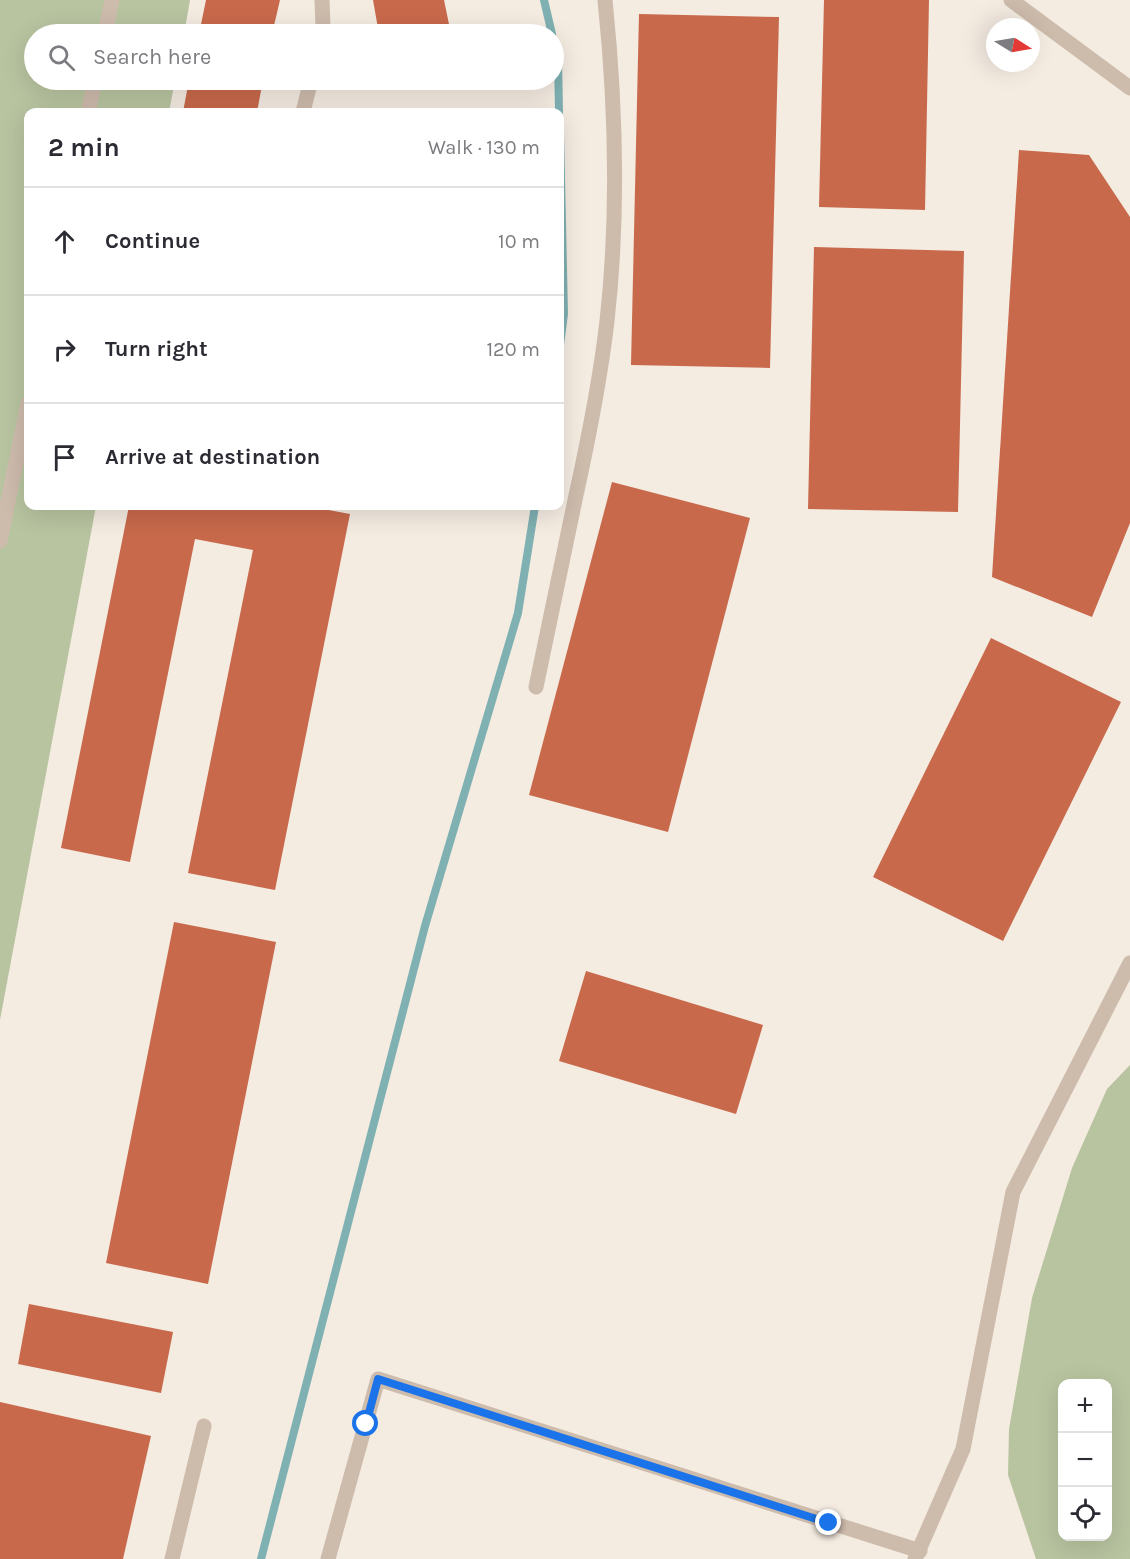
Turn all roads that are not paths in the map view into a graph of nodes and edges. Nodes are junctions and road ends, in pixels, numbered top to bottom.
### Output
1 (112, 0) edge
2 (322, 0) edge
3 (604, 0) edge
4 (1011, 0) edge
5 (107, 24) edge
6 (323, 24) edge
7 (1130, 88) edge
8 (93, 90) edge
9 (308, 90) edge
10 (89, 108) edge
11 (304, 108) edge
12 (24, 423) edge
13 (0, 541) edge
14 (536, 687) dead end
15 (1130, 963) edge
16 (204, 1426) dead end
17 (917, 1555) edge
18 (172, 1559) edge
19 (328, 1559) edge

1 - 5 street
2 - 6 street
3 - 14 street
4 - 7 street
8 - 10 street
9 - 11 street
12 - 13 street
15 - 17 street
16 - 18 street
17 - 19 street

